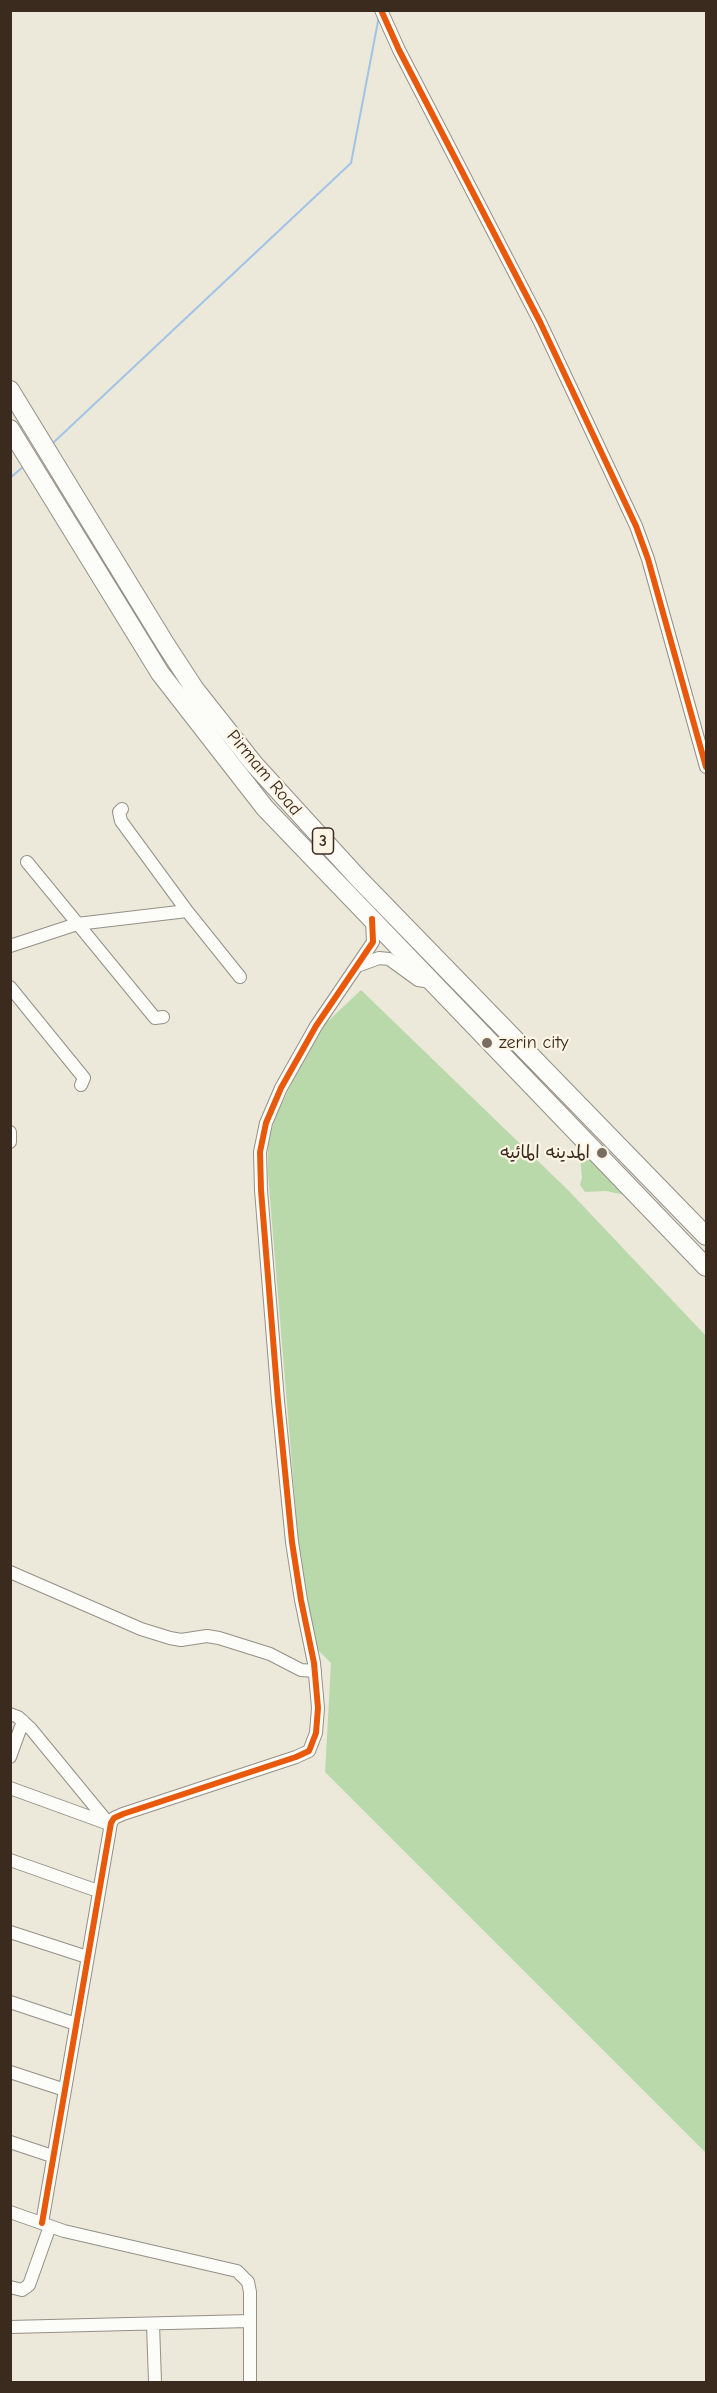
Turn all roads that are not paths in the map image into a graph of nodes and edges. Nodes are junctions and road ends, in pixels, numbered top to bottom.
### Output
1 (381, 10) edge
2 (10, 390) edge
3 (10, 429) edge
4 (706, 767) edge
5 (122, 809) dead end
6 (27, 862) dead end
7 (187, 911) junction
8 (372, 919) junction
9 (77, 924) junction
10 (10, 946) edge
11 (357, 966) junction
12 (240, 977) dead end
13 (433, 983) junction
14 (10, 987) edge
15 (164, 1017) dead end
16 (81, 1085) dead end
17 (10, 1132) edge
18 (10, 1142) edge
19 (633, 1161) junction
20 (623, 1181) junction
21 (706, 1236) edge
22 (706, 1267) edge
23 (10, 1572) edge
24 (315, 1671) junction
25 (10, 1714) edge
26 (23, 1721) junction
27 (10, 1757) edge
28 (10, 1788) edge
29 (110, 1825) junction
30 (10, 1860) edge
31 (98, 1891) junction
32 (10, 1932) edge
33 (87, 1957) junction
34 (10, 2001) edge
35 (75, 2024) junction
36 (10, 2072) edge
37 (65, 2090) junction
38 (10, 2142) edge
39 (52, 2156) junction
40 (10, 2212) edge
41 (46, 2224) junction
42 (10, 2286) edge
43 (249, 2321) junction
44 (153, 2324) junction
45 (10, 2327) edge
46 (155, 2382) edge
47 (250, 2382) edge

1 - 4 street
2 - 19 highway, Pirmam Road / 3
3 - 8 highway, Pirmam Road / 3
5 - 7 street
6 - 9 street
7 - 9 street
7 - 12 street
8 - 11 street
8 - 13 highway, Pirmam Road / 3
9 - 10 street
9 - 15 street
11 - 13 street
11 - 24 street
13 - 20 highway, Pirmam Road / 3
14 - 16 street
17 - 18 street
19 - 20 highway
19 - 21 highway, Pirmam Road / 3
20 - 22 highway, Pirmam Road / 3
23 - 24 street
24 - 29 street
25 - 26 street
26 - 27 street
26 - 29 street
28 - 29 street
29 - 31 street
30 - 31 street
31 - 33 street
32 - 33 street
33 - 35 street
34 - 35 street
35 - 37 street
36 - 37 street
37 - 39 street
38 - 39 street
39 - 41 street
40 - 41 street
41 - 42 street
41 - 43 street
43 - 44 street
43 - 47 street
44 - 45 street
44 - 46 street

